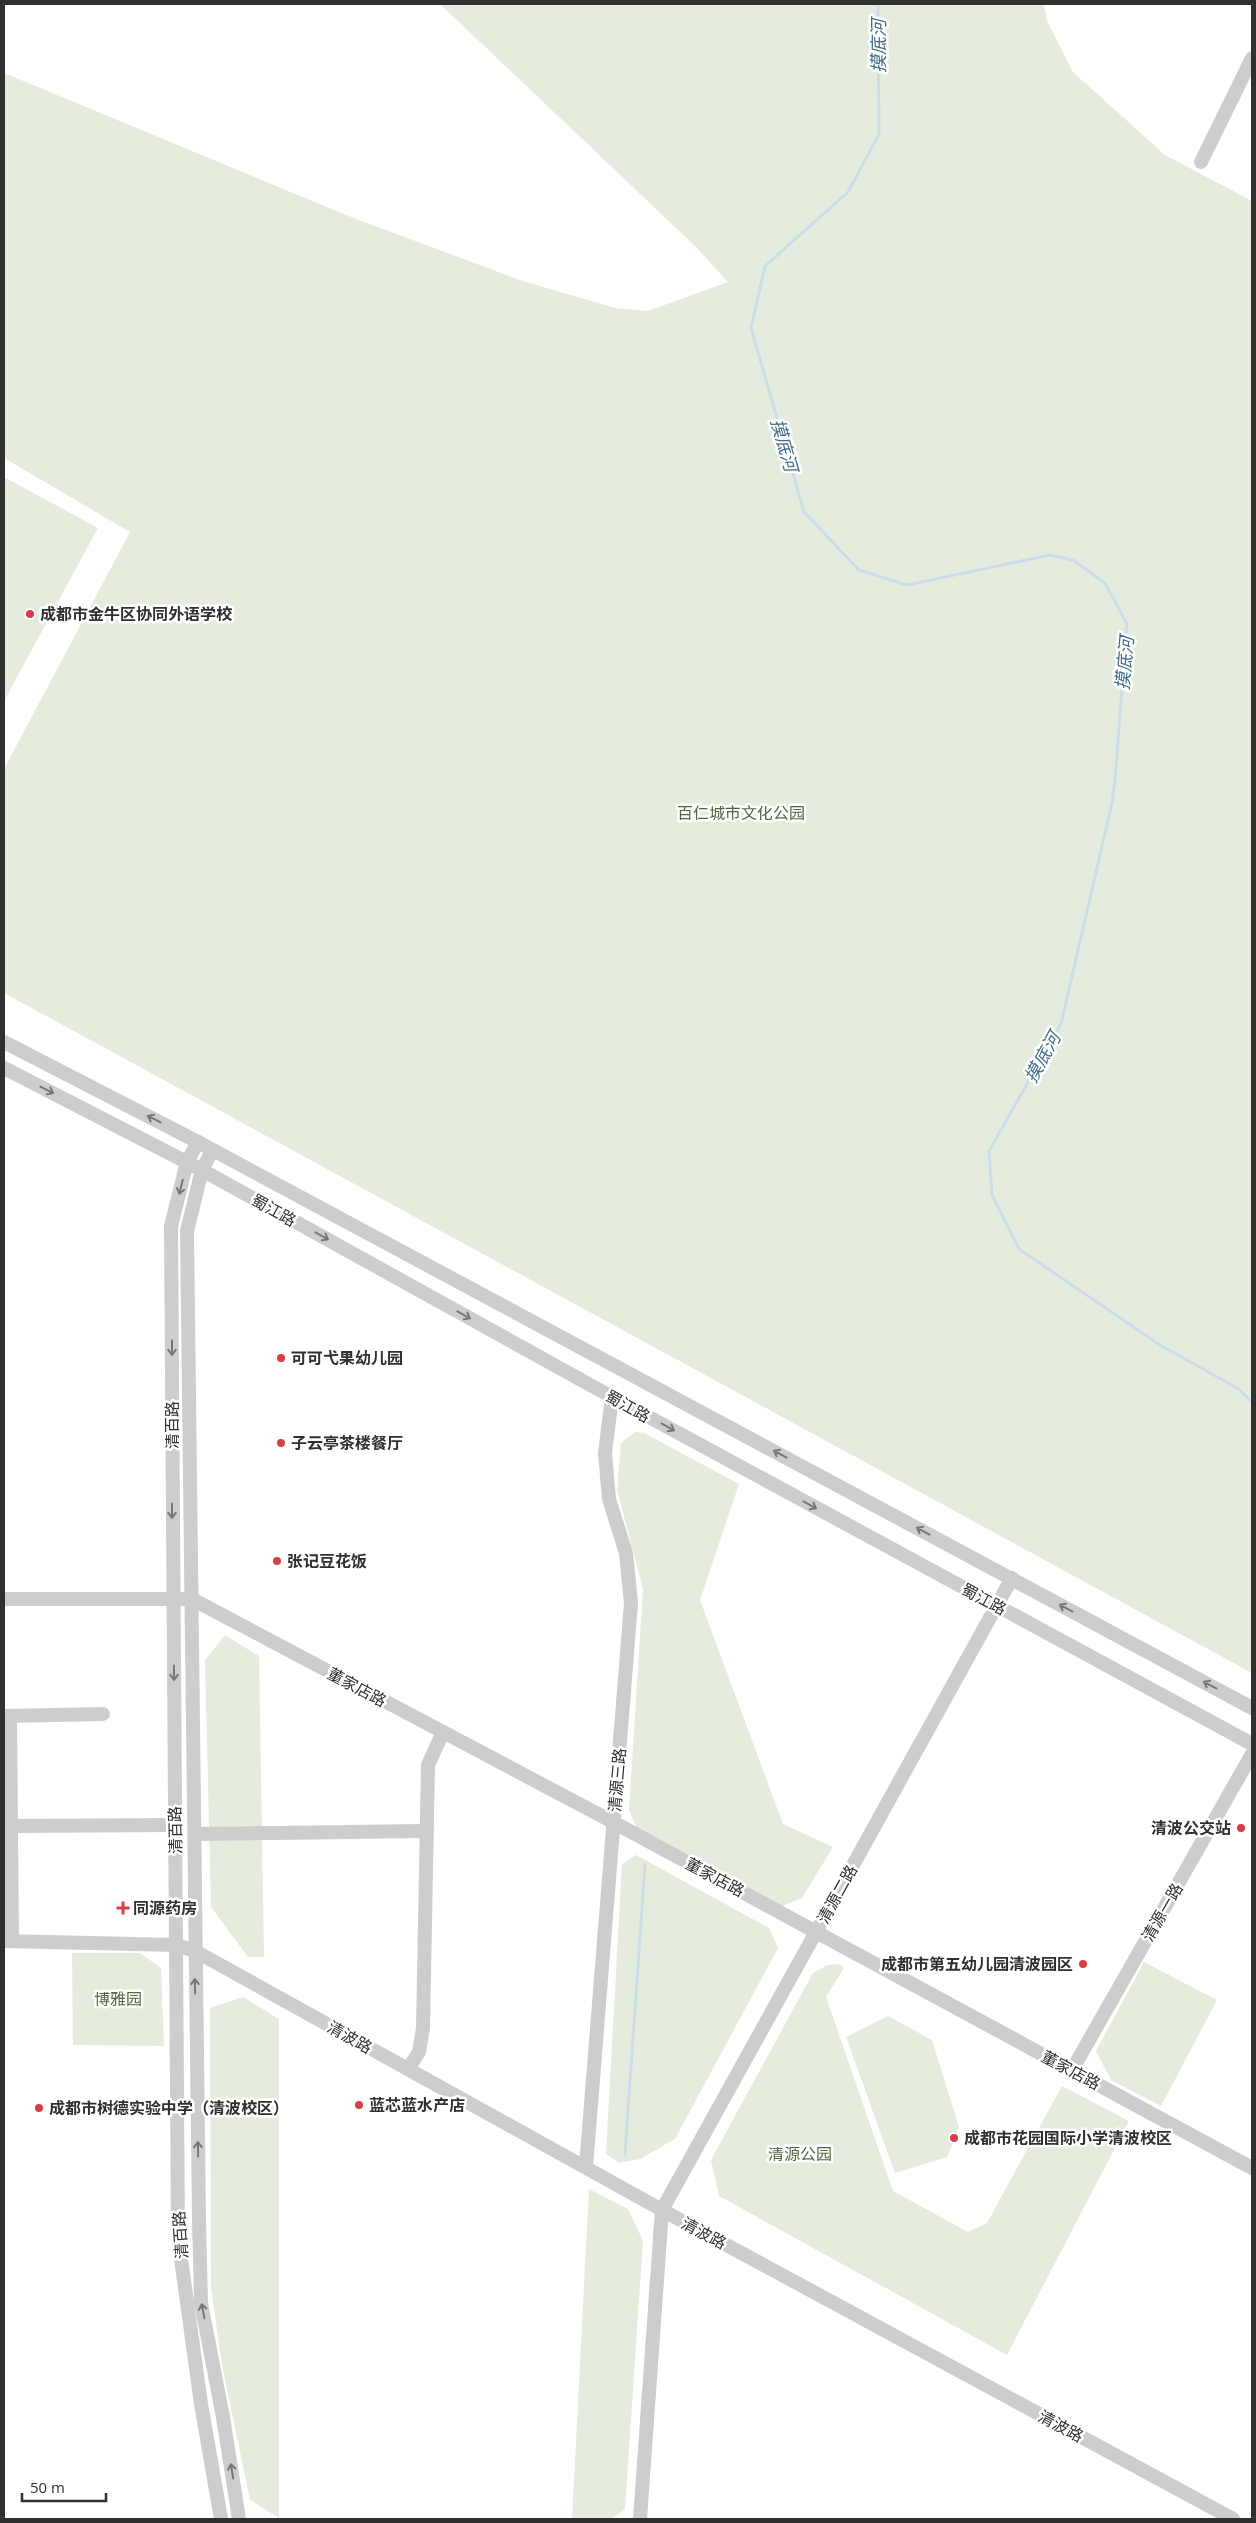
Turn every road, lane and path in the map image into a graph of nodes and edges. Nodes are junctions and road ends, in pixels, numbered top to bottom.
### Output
1 (1252, 58) edge
2 (1201, 162) dead end
3 (4, 1042) edge
4 (4, 1068) edge
5 (198, 1142) junction
6 (212, 1151) junction
7 (187, 1162) junction
8 (202, 1170) junction
9 (612, 1397) junction
10 (1012, 1578) junction
11 (4, 1599) edge
12 (173, 1599) junction
13 (192, 1599) junction
14 (996, 1606) junction
15 (1252, 1708) edge
16 (104, 1714) dead end
17 (7, 1716) edge
18 (443, 1732) junction
19 (1252, 1744) edge
20 (1252, 1754) edge
21 (613, 1822) junction
22 (175, 1825) junction
23 (7, 1826) edge
24 (426, 1831) junction
25 (195, 1834) junction
26 (816, 1932) junction
27 (8, 1941) edge
28 (177, 1945) junction
29 (195, 1951) junction
30 (408, 2069) junction
31 (1072, 2070) junction
32 (586, 2167) junction
33 (1252, 2168) edge
34 (662, 2210) junction
35 (221, 2519) edge
36 (239, 2519) edge
37 (640, 2519) edge
38 (1233, 2519) edge

1 - 2 street
5 -> 3 street, 蜀江路
4 -> 7 street, 蜀江路
5 - 6 street, 蜀江路
5 - 7 street, 清百路
6 - 8 street, 清百路
10 -> 6 street, 蜀江路
7 - 8 street, 蜀江路
7 -> 12 street, 清百路
8 -> 9 street, 蜀江路
8 - 13 street, 清百路
9 -> 14 street, 蜀江路
9 - 21 street, 清源三路
10 - 14 street, 清源二路
15 -> 10 street, 蜀江路
11 - 12 street, 董家店路
12 - 13 street, 董家店路
12 -> 22 street, 清百路
13 - 18 street, 董家店路
13 - 25 street, 清百路
14 - 19 street, 蜀江路
14 - 26 street, 清源二路
16 - 17 street
17 - 23 street
18 - 21 street, 董家店路
18 - 24 street
20 - 31 street, 清源一路
21 - 26 street, 董家店路
21 - 32 street, 清源三路
22 - 23 street
22 - 28 street, 清百路
23 - 27 street
24 - 25 street
24 - 30 street
25 - 29 street, 清百路
26 - 31 street, 董家店路
26 - 34 street, 清源二路
27 - 28 street, 清波路
28 - 29 street, 清波路
28 - 35 street, 清百路
29 - 30 street, 清波路
36 -> 29 street, 清百路
30 - 32 street, 清波路
31 - 33 street, 董家店路
32 - 34 street, 清波路
34 - 37 street
34 - 38 street, 清波路

